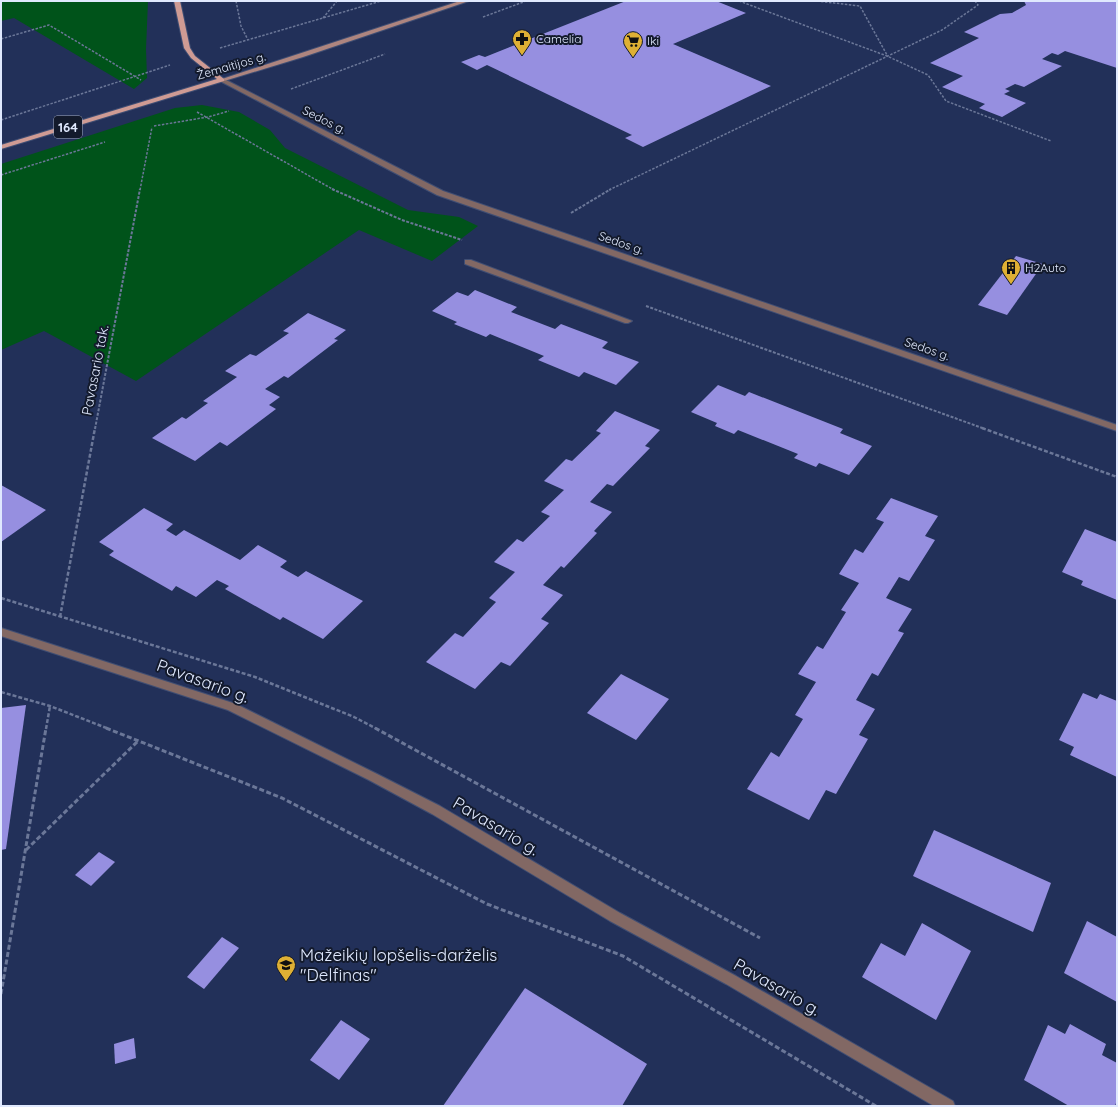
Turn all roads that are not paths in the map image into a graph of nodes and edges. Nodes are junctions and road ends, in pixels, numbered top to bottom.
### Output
1 (177, 1) edge
2 (466, 1) edge
3 (222, 80) junction
4 (1, 147) edge
5 (468, 262) dead end
6 (628, 321) dead end
7 (1117, 428) edge
8 (1, 632) edge
9 (948, 1106) edge

1 - 3 main road, Sedos g.
2 - 3 main road, Žemaitijos g.
3 - 4 main road, Žemaitijos g. / 164
3 - 7 street, Sedos g.
5 - 6 street
8 - 9 street, Pavasario g.

